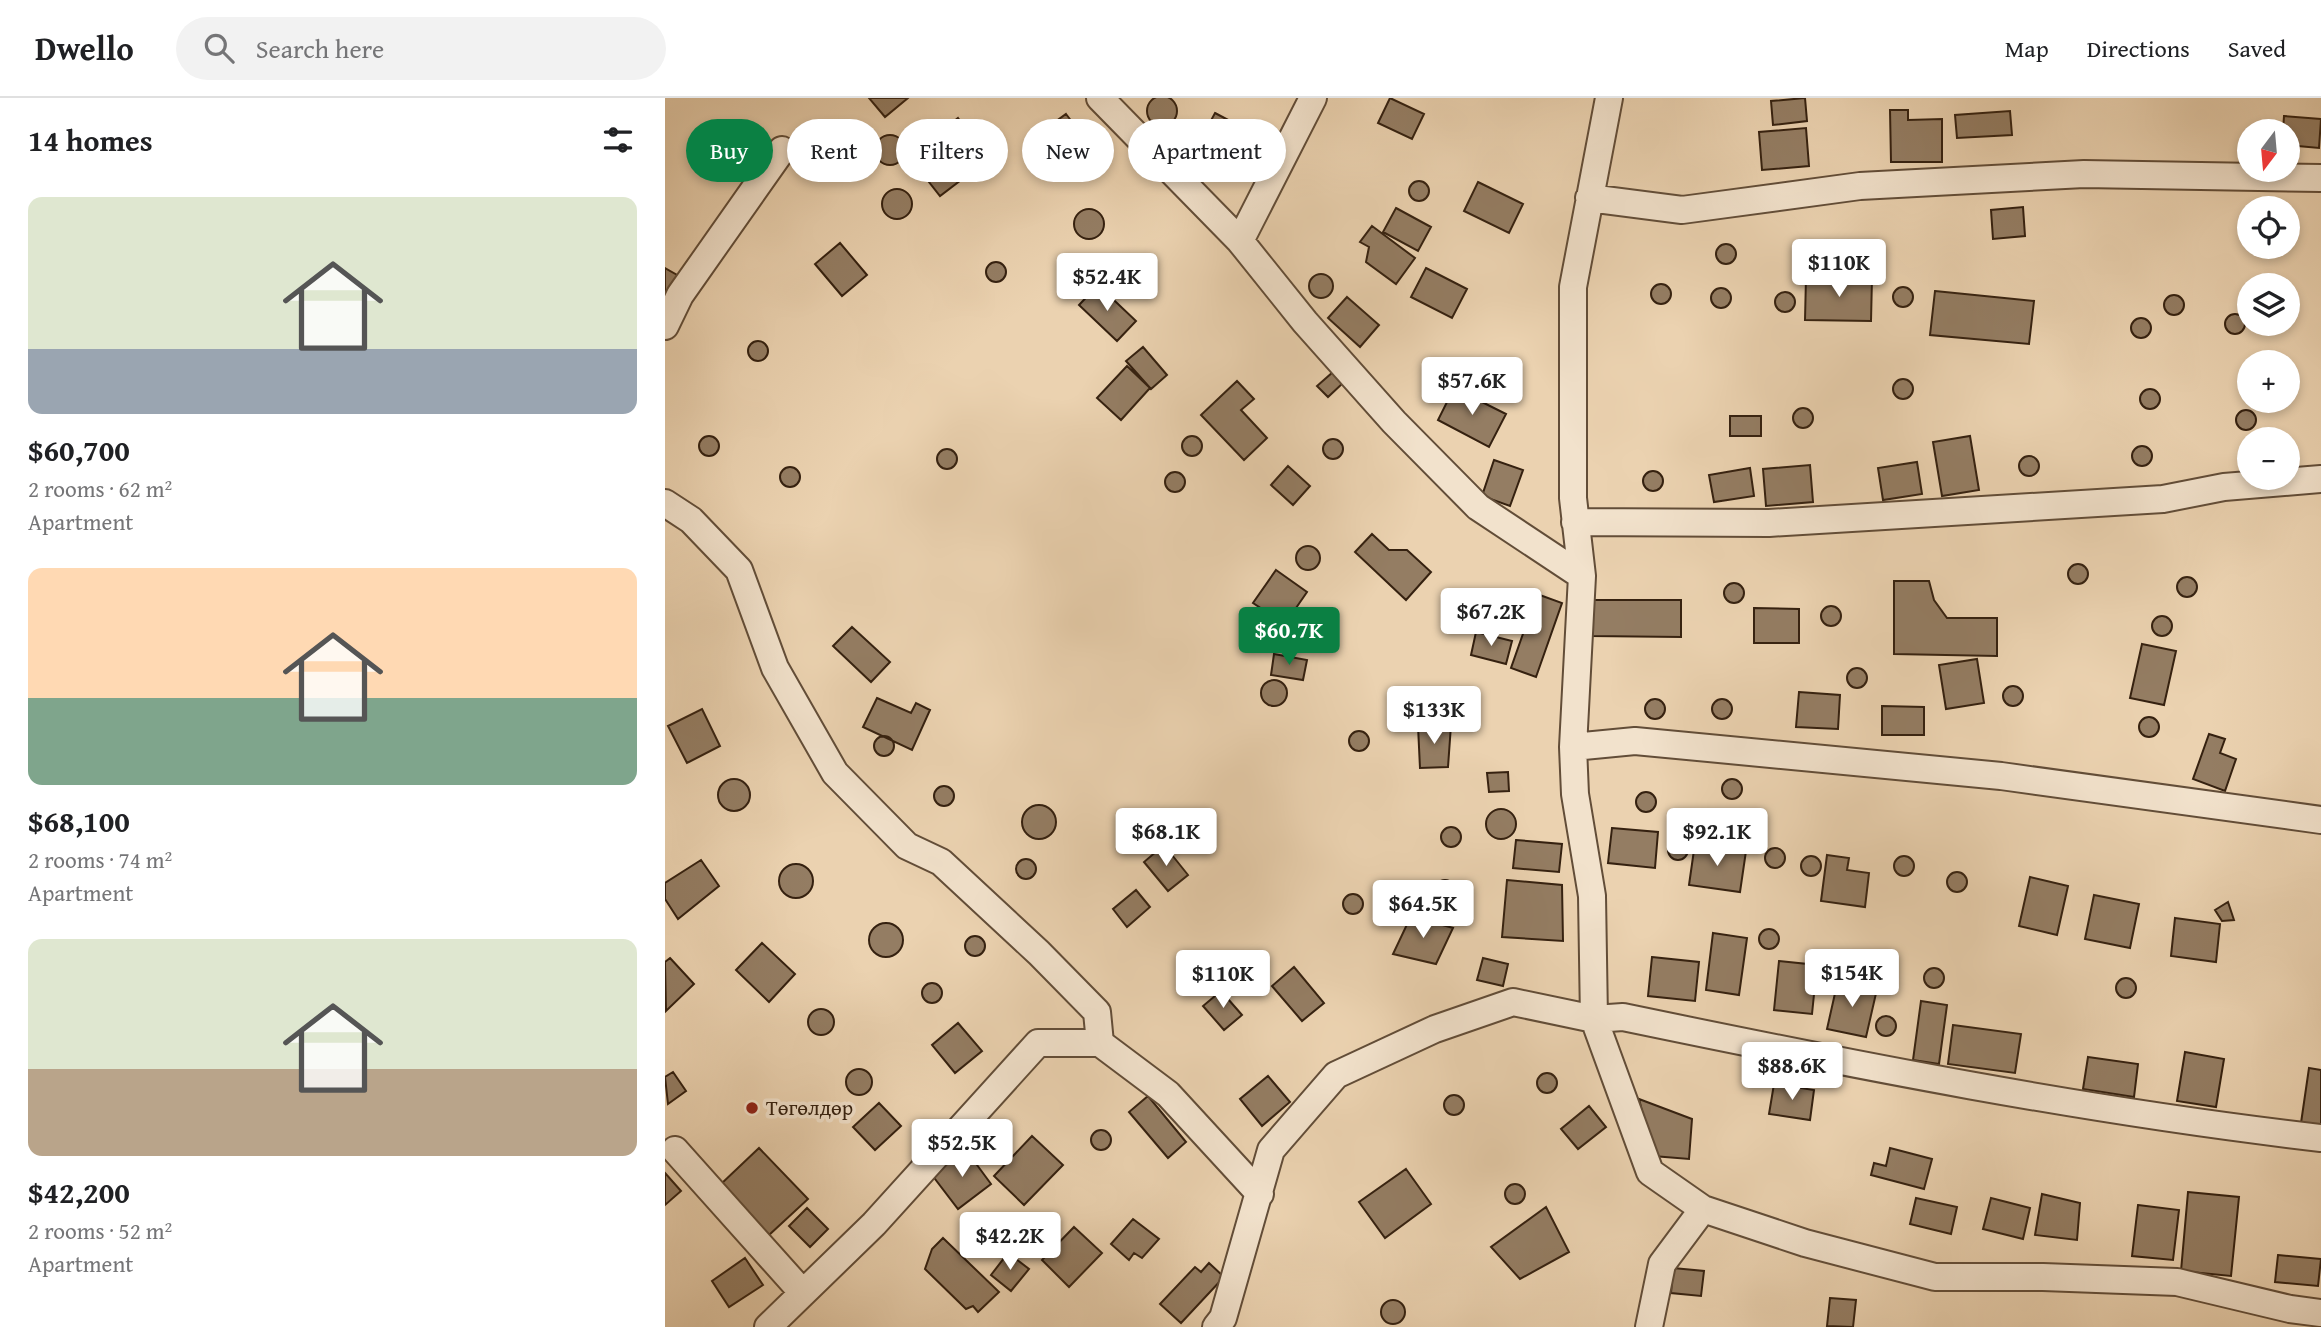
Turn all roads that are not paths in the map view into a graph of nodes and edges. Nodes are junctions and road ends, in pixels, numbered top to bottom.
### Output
1 (1100, 98) edge
2 (1313, 98) edge
3 (1609, 98) edge
4 (782, 150) dead end
5 (2321, 178) edge
6 (1590, 198) junction
7 (1240, 241) junction
8 (665, 326) edge
9 (2321, 478) edge
10 (665, 503) edge
11 (1576, 522) junction
12 (1582, 576) junction
13 (1573, 747) junction
14 (2321, 820) edge
15 (1594, 1020) junction
16 (1100, 1043) junction
17 (2321, 1138) edge
18 (675, 1150) dead end
19 (1260, 1194) junction
20 (1703, 1209) junction
21 (803, 1293) junction
22 (2321, 1313) edge
23 (768, 1327) edge
24 (1216, 1327) edge
25 (1649, 1327) edge

1 - 7 street
2 - 7 street
3 - 6 street
4 - 8 street
5 - 6 street
6 - 11 street
7 - 12 street
9 - 11 street
10 - 16 street
11 - 12 street
12 - 13 street
13 - 14 street
13 - 15 street
15 - 17 street
15 - 19 street
15 - 20 street
16 - 19 street
16 - 21 street
18 - 21 street
19 - 24 street
20 - 22 street
20 - 25 street
21 - 23 street

